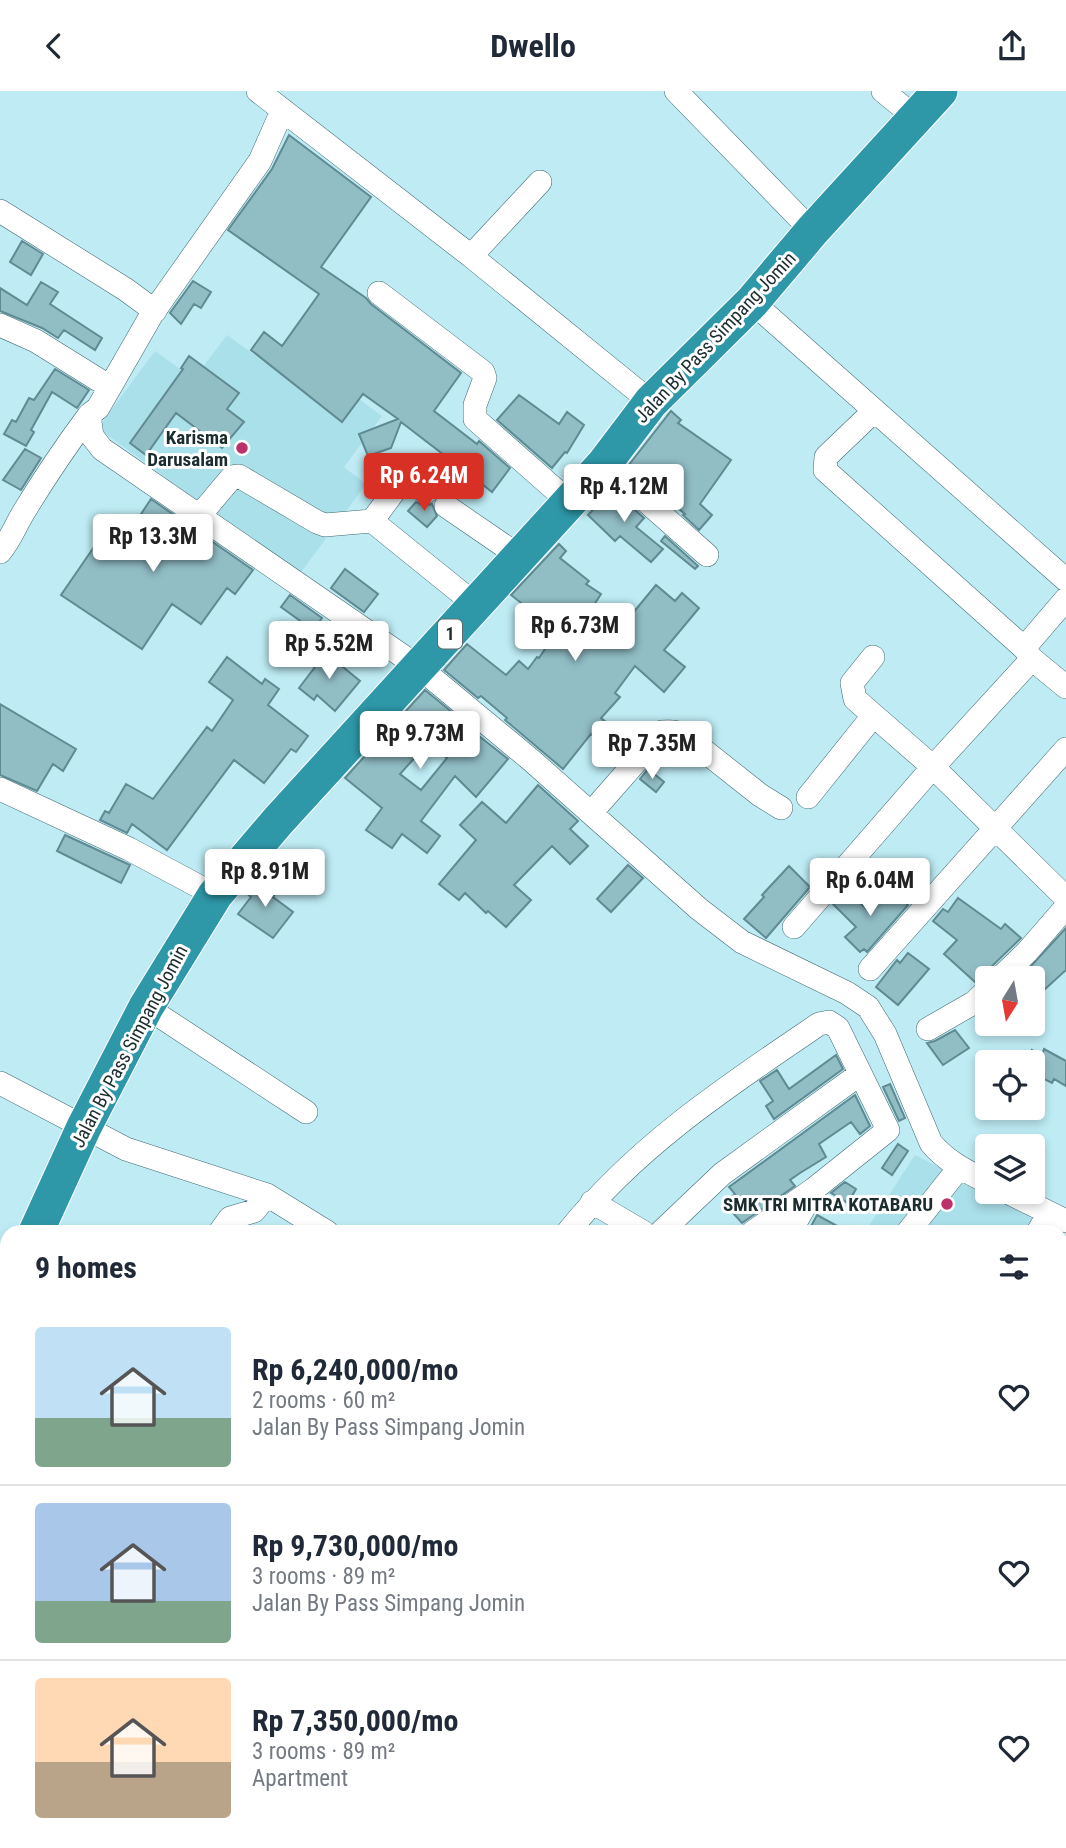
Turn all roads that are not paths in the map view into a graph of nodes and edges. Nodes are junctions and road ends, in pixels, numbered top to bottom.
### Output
1 (258, 91) edge
2 (676, 91) edge
3 (883, 91) edge
4 (940, 91) edge
5 (282, 111) junction
6 (916, 118) junction
7 (540, 182) dead end
8 (0, 211) edge
9 (812, 231) junction
10 (471, 256) junction
11 (379, 293) dead end
12 (752, 302) junction
13 (155, 310) junction
14 (0, 325) edge
15 (110, 387) junction
16 (651, 402) junction
17 (874, 411) junction
18 (89, 415) junction
19 (604, 464) junction
20 (426, 492) dead end
21 (569, 501) junction
22 (446, 506) dead end
23 (200, 515) junction
24 (372, 521) junction
25 (0, 552) edge
26 (707, 555) dead end
27 (519, 557) junction
28 (1066, 580) edge
29 (1066, 599) edge
30 (476, 605) junction
31 (1028, 653) junction
32 (873, 657) dead end
33 (420, 668) junction
34 (1066, 687) edge
35 (873, 716) junction
36 (1066, 749) edge
37 (933, 767) junction
38 (0, 789) edge
39 (808, 797) dead end
40 (781, 808) dead end
41 (591, 813) junction
42 (994, 829) junction
43 (215, 895) junction
44 (1066, 898) edge
45 (1066, 907) edge
46 (794, 927) dead end
47 (1012, 966) edge
48 (870, 969) dead end
49 (975, 1002) edge
50 (146, 1007) junction
51 (928, 1028) dead end
52 (860, 1074) junction
53 (0, 1083) edge
54 (306, 1112) dead end
55 (84, 1127) junction
56 (959, 1168) junction
57 (975, 1176) edge
58 (814, 1189) junction
59 (267, 1195) junction
60 (592, 1202) junction
61 (1025, 1204) edge
62 (1051, 1222) edge
63 (39, 1225) edge
64 (225, 1225) edge
65 (316, 1225) edge
66 (574, 1225) edge
67 (631, 1225) edge
68 (668, 1225) edge
69 (763, 1225) edge
70 (794, 1225) edge
71 (914, 1225) edge

1 - 5 street
2 - 9 street
3 - 6 street
4 - 6 highway, Jalan By Pass Simpang Jomin / 1
5 - 10 street
5 - 13 street
6 - 9 highway, Jalan By Pass Simpang Jomin / 1
7 - 10 street
8 - 13 street
9 - 12 highway, Jalan By Pass Simpang Jomin / 1
10 - 16 street
11 - 21 street
12 - 16 highway, Jalan By Pass Simpang Jomin / 1
12 - 17 street
13 - 15 street
14 - 15 street
15 - 18 street
16 - 19 highway, Jalan By Pass Simpang Jomin / 1
17 - 28 street
17 - 31 street
18 - 23 street
18 - 25 street
19 - 21 highway, Jalan By Pass Simpang Jomin / 1
19 - 26 street
20 - 24 street
21 - 27 highway, Jalan By Pass Simpang Jomin / 1
22 - 27 street
23 - 24 street
23 - 33 street
24 - 30 street
27 - 30 highway, Jalan By Pass Simpang Jomin / 1
29 - 31 street
30 - 33 highway, Jalan By Pass Simpang Jomin / 1
31 - 34 street
31 - 37 street
32 - 35 street
33 - 41 street
33 - 43 highway, Jalan By Pass Simpang Jomin / 1
35 - 37 street
35 - 39 street
36 - 42 street
37 - 42 street
37 - 46 street
38 - 43 street
40 - 41 street
41 - 56 street
42 - 44 street
42 - 48 street
43 - 50 highway, Jalan By Pass Simpang Jomin / 1
45 - 47 street
49 - 51 street
50 - 54 street
50 - 55 highway, Jalan By Pass Simpang Jomin / 1
52 - 58 street
52 - 60 street
52 - 68 street
53 - 55 street
55 - 59 street
55 - 63 highway, Jalan By Pass Simpang Jomin / 1
56 - 57 street
56 - 71 street
58 - 69 street
58 - 70 street
59 - 64 street
59 - 65 street
60 - 66 street
60 - 67 street
61 - 62 street

